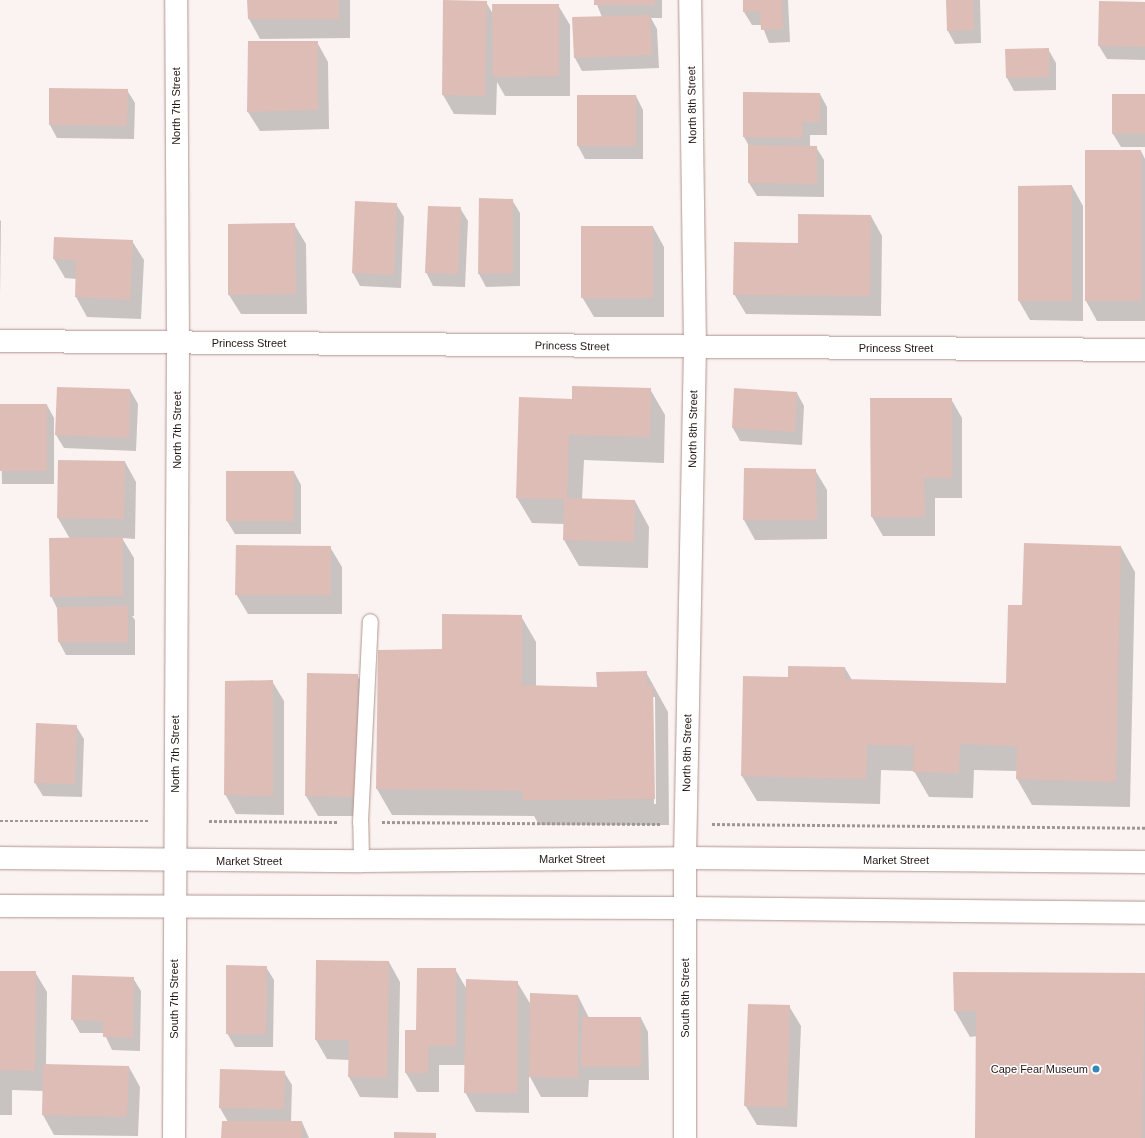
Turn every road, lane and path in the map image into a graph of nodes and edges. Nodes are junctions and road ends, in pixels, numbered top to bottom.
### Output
1 (176, 0) edge
2 (690, 0) edge
3 (0, 341) edge
4 (178, 342) junction
5 (695, 347) junction
6 (1145, 350) edge
7 (370, 621) dead end
8 (0, 821) edge
9 (149, 821) dead end
10 (0, 858) edge
11 (685, 858) junction
12 (174, 860) junction
13 (360, 861) junction
14 (1145, 862) edge
15 (0, 906) edge
16 (174, 908) junction
17 (685, 908) junction
18 (1145, 913) edge
19 (174, 1138) edge
20 (685, 1138) edge

1 - 4 street, North 7th Street
2 - 5 street, North 8th Street
3 - 4 street, Princess Street
4 - 5 street, Princess Street
4 - 12 street, North 7th Street
5 - 6 street, Princess Street
5 - 11 street, North 8th Street
7 - 13 lane
8 - 9 path
10 - 12 street, Market Street
11 - 13 street, Market Street
11 - 14 street, Market Street
11 - 17 street, South 8th Street
12 - 13 street, Market Street
12 - 16 street, South 7th Street
15 - 16 street
16 - 17 street
16 - 19 street, South 7th Street
17 - 18 street
17 - 20 street, South 8th Street

